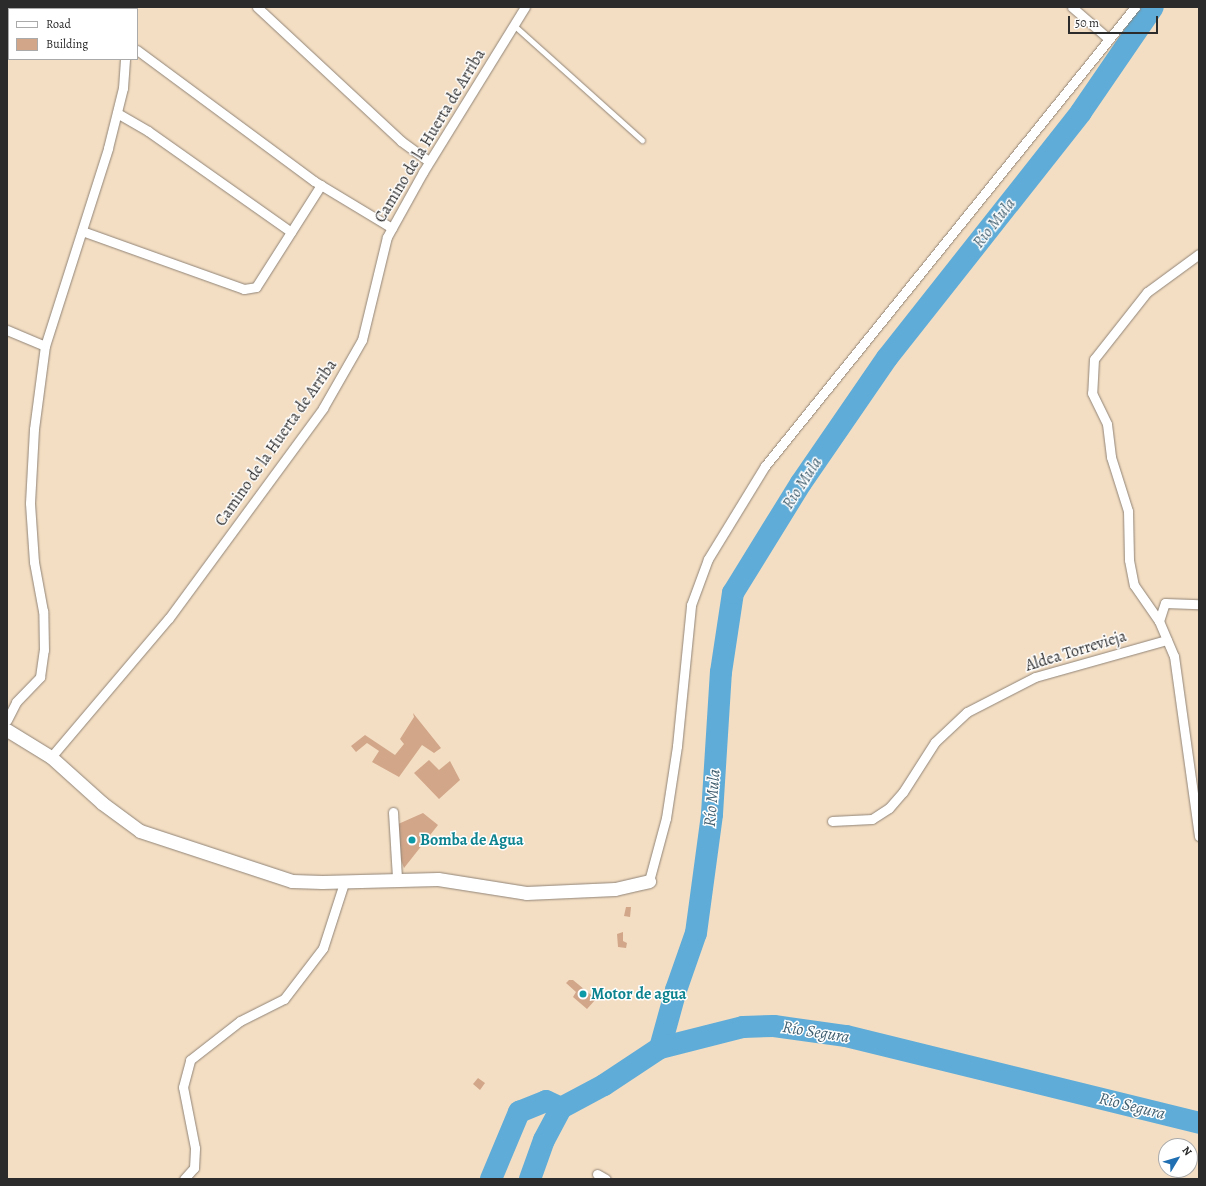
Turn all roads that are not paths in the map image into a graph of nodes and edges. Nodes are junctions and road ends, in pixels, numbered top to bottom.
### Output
1 (257, 7) edge
2 (525, 7) edge
3 (1072, 7) edge
4 (1135, 7) edge
5 (515, 26) junction
6 (1109, 39) junction
7 (138, 51) edge
8 (126, 60) edge
9 (117, 113) junction
10 (642, 140) dead end
11 (429, 161) junction
12 (321, 185) junction
13 (392, 228) junction
14 (82, 232) junction
15 (291, 232) junction
16 (1199, 254) edge
17 (7, 330) edge
18 (45, 346) junction
19 (1199, 604) edge
20 (1159, 621) junction
21 (1167, 640) junction
22 (7, 720) edge
23 (7, 730) edge
24 (51, 757) junction
25 (393, 812) dead end
26 (832, 822) dead end
27 (1199, 836) edge
28 (396, 878) junction
29 (345, 880) junction
30 (649, 881) joint
31 (597, 1174) dead end
32 (184, 1179) edge
33 (606, 1179) edge

1 - 11 street
2 - 5 street, Camino de la Huerta de Arriba
3 - 6 street
4 - 6 street
5 - 10 lane
5 - 11 street, Camino de la Huerta de Arriba
6 - 30 street
7 - 12 street
8 - 9 street
9 - 14 street
9 - 15 street
11 - 13 street, Camino de la Huerta de Arriba
12 - 13 street
12 - 15 street
13 - 24 street, Camino de la Huerta de Arriba
14 - 15 street
14 - 18 street
16 - 20 street
17 - 18 street
18 - 22 street
19 - 20 street
20 - 21 street
21 - 26 street, Aldea Torrevieja
21 - 27 street
23 - 24 main road
24 - 29 main road
25 - 28 street
28 - 29 main road
28 - 30 main road
29 - 32 street
31 - 33 street

